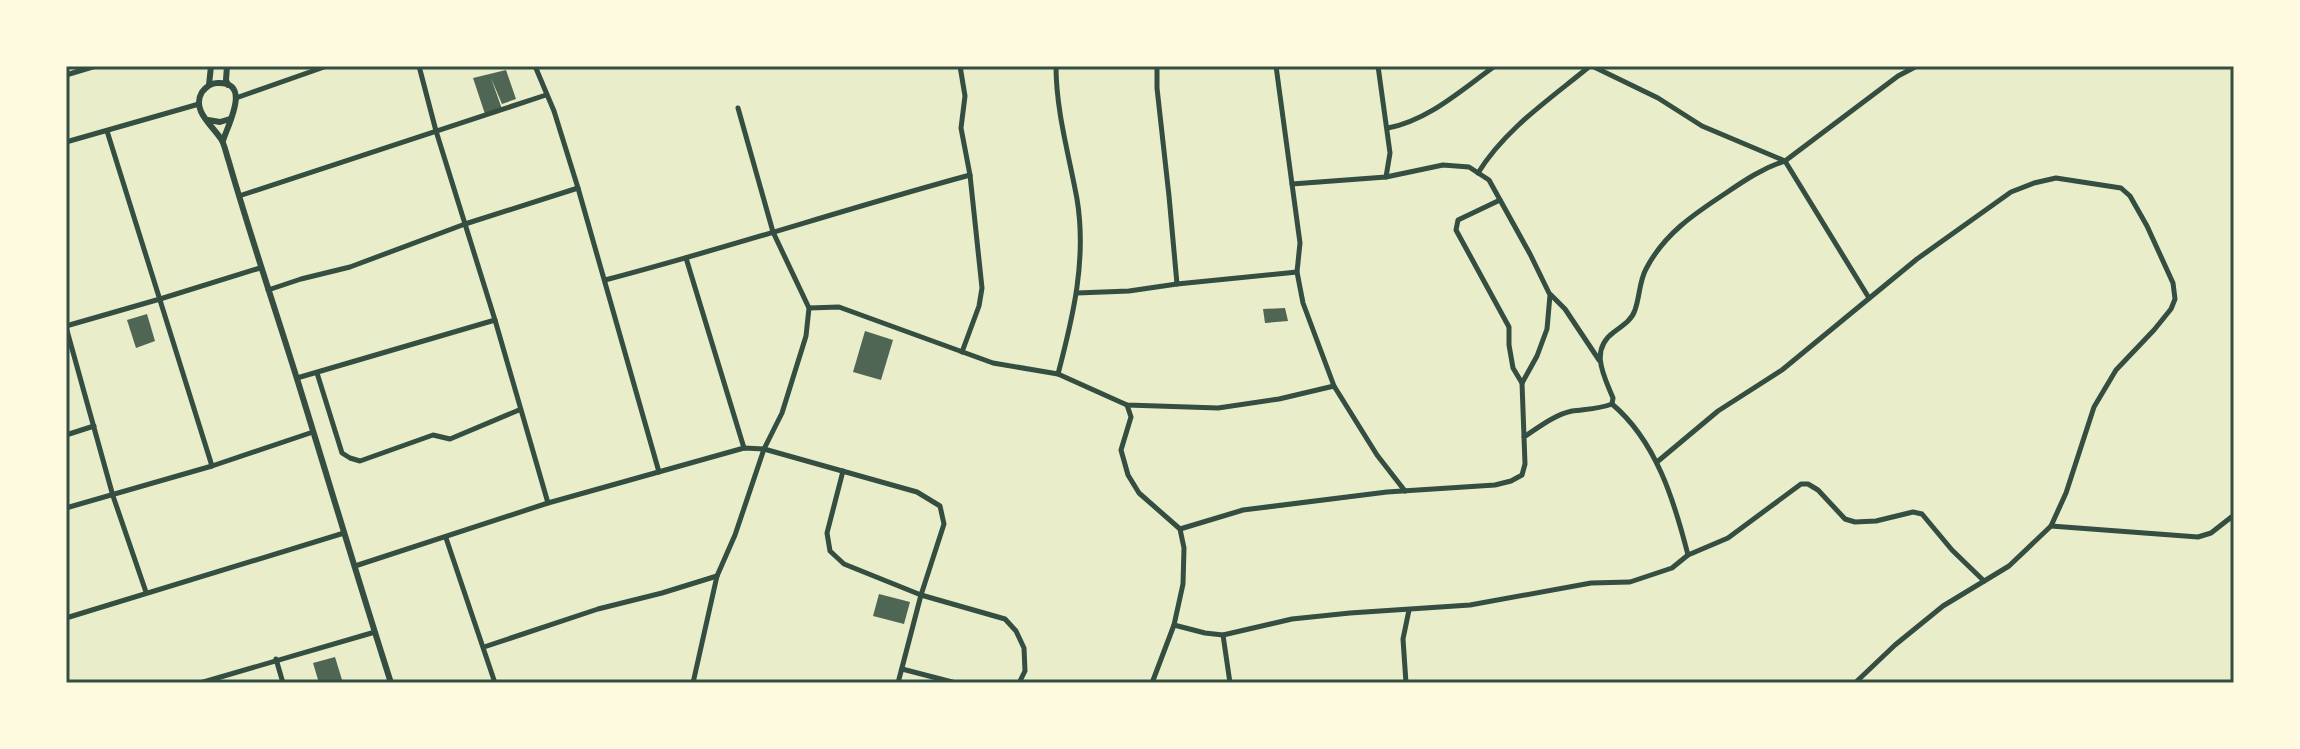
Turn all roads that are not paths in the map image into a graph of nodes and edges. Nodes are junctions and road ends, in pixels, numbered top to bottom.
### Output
1 (96, 66) edge
2 (211, 66) edge
3 (227, 66) edge
4 (327, 66) edge
5 (419, 66) edge
6 (535, 66) edge
7 (960, 66) edge
8 (1056, 66) edge
9 (1157, 66) edge
10 (1276, 66) edge
11 (1378, 66) edge
12 (1495, 66) edge
13 (1591, 66) edge
14 (1917, 66) edge
15 (66, 75) edge
16 (209, 85) junction
17 (228, 85) junction
18 (546, 95) junction
19 (236, 98) junction
20 (199, 104) junction
21 (738, 108) dead end
22 (230, 119) junction
23 (208, 120) junction
24 (1388, 128) junction
25 (107, 131) junction
26 (436, 131) junction
27 (223, 141) junction
28 (66, 142) edge
29 (1785, 161) junction
30 (1478, 173) junction
31 (970, 175) junction
32 (1386, 177) junction
33 (1292, 184) junction
34 (578, 188) junction
35 (239, 196) junction
36 (1500, 200) junction
37 (465, 224) junction
38 (773, 232) junction
39 (686, 258) junction
40 (260, 268) junction
41 (1297, 272) junction
42 (605, 280) junction
43 (1177, 284) junction
44 (267, 290) junction
45 (1077, 293) junction
46 (1550, 295) junction
47 (1869, 298) junction
48 (160, 299) junction
49 (809, 308) junction
50 (495, 320) junction
51 (66, 326) edge
52 (962, 352) junction
53 (1599, 360) junction
54 (317, 373) junction
55 (1058, 374) junction
56 (297, 378) junction
57 (1522, 383) junction
58 (1334, 386) junction
59 (1612, 404) junction
60 (1127, 405) junction
61 (519, 410) junction
62 (94, 426) junction
63 (313, 432) junction
64 (66, 435) edge
65 (1524, 437) junction
66 (744, 448) junction
67 (764, 449) junction
68 (1657, 462) junction
69 (212, 466) junction
70 (843, 471) junction
71 (659, 472) junction
72 (1405, 491) junction
73 (113, 496) junction
74 (548, 503) junction
75 (66, 508) edge
76 (2234, 515) edge
77 (2051, 526) junction
78 (1180, 529) junction
79 (345, 533) junction
80 (446, 538) junction
81 (1688, 555) junction
82 (355, 566) junction
83 (717, 576) junction
84 (1984, 581) junction
85 (146, 592) junction
86 (921, 595) junction
87 (1409, 610) junction
88 (66, 618) edge
89 (1174, 625) junction
90 (375, 632) junction
91 (1223, 635) junction
92 (484, 647) junction
93 (276, 659) junction
94 (902, 669) junction
95 (200, 683) edge
96 (283, 683) edge
97 (391, 683) edge
98 (495, 683) edge
99 (693, 683) edge
100 (898, 683) edge
101 (956, 683) edge
102 (1019, 683) edge
103 (1152, 683) edge
104 (1230, 683) edge
105 (1406, 683) edge
106 (1855, 683) edge

1 - 15 street
2 - 16 street
3 - 17 street
4 - 19 street
5 - 26 street
6 - 18 street
7 - 31 street
8 - 45 street
9 - 43 street
10 - 33 street
11 - 24 street
12 - 24 street
13 - 29 street
13 - 30 street
14 - 29 street
16 - 17 street
16 - 20 street
17 - 19 street
18 - 26 street
18 - 34 street
19 - 22 street
20 - 23 street
20 - 25 street
21 - 38 street
22 - 23 street
22 - 27 street
23 - 27 street
24 - 32 street
25 - 28 street
25 - 48 street
26 - 35 street
26 - 37 street
27 - 35 street
29 - 47 street
29 - 53 street
30 - 32 street
30 - 36 street
31 - 38 street
31 - 52 street
32 - 33 street
33 - 41 street
34 - 37 street
34 - 42 street
35 - 40 street
36 - 46 street
36 - 57 street
37 - 44 street
37 - 50 street
38 - 39 street
38 - 49 street
39 - 42 street
39 - 66 street
40 - 44 street
40 - 48 street
41 - 43 street
41 - 58 street
42 - 71 street
43 - 45 street
44 - 56 street
45 - 55 street
46 - 53 street
46 - 57 street
47 - 68 street
47 - 77 street
48 - 51 street
48 - 69 street
49 - 52 street
49 - 67 street
50 - 54 street
50 - 61 street
51 - 62 street
52 - 55 street
53 - 59 street
54 - 56 street
54 - 61 street
55 - 60 street
56 - 63 street
57 - 65 street
58 - 60 street
58 - 72 street
59 - 65 street
59 - 68 street
60 - 78 street
61 - 74 street
62 - 64 street
62 - 73 street
63 - 69 street
63 - 79 street
65 - 72 street
66 - 67 street
66 - 71 street
67 - 70 street
67 - 83 street
68 - 81 street
69 - 73 street
70 - 86 street
70 - 86 street
71 - 74 street
72 - 78 street
73 - 75 street
73 - 85 street
74 - 80 street
76 - 77 street
77 - 84 street
78 - 89 street
79 - 82 street
79 - 85 street
80 - 82 street
80 - 92 street
81 - 84 street
81 - 87 street
82 - 90 street
83 - 92 street
83 - 99 street
84 - 106 street
85 - 88 street
86 - 94 street
86 - 102 street
87 - 91 street
87 - 105 street
89 - 91 street
89 - 103 street
90 - 93 street
90 - 97 street
91 - 104 street
92 - 98 street
93 - 95 street
93 - 96 street
94 - 100 street
94 - 101 street

